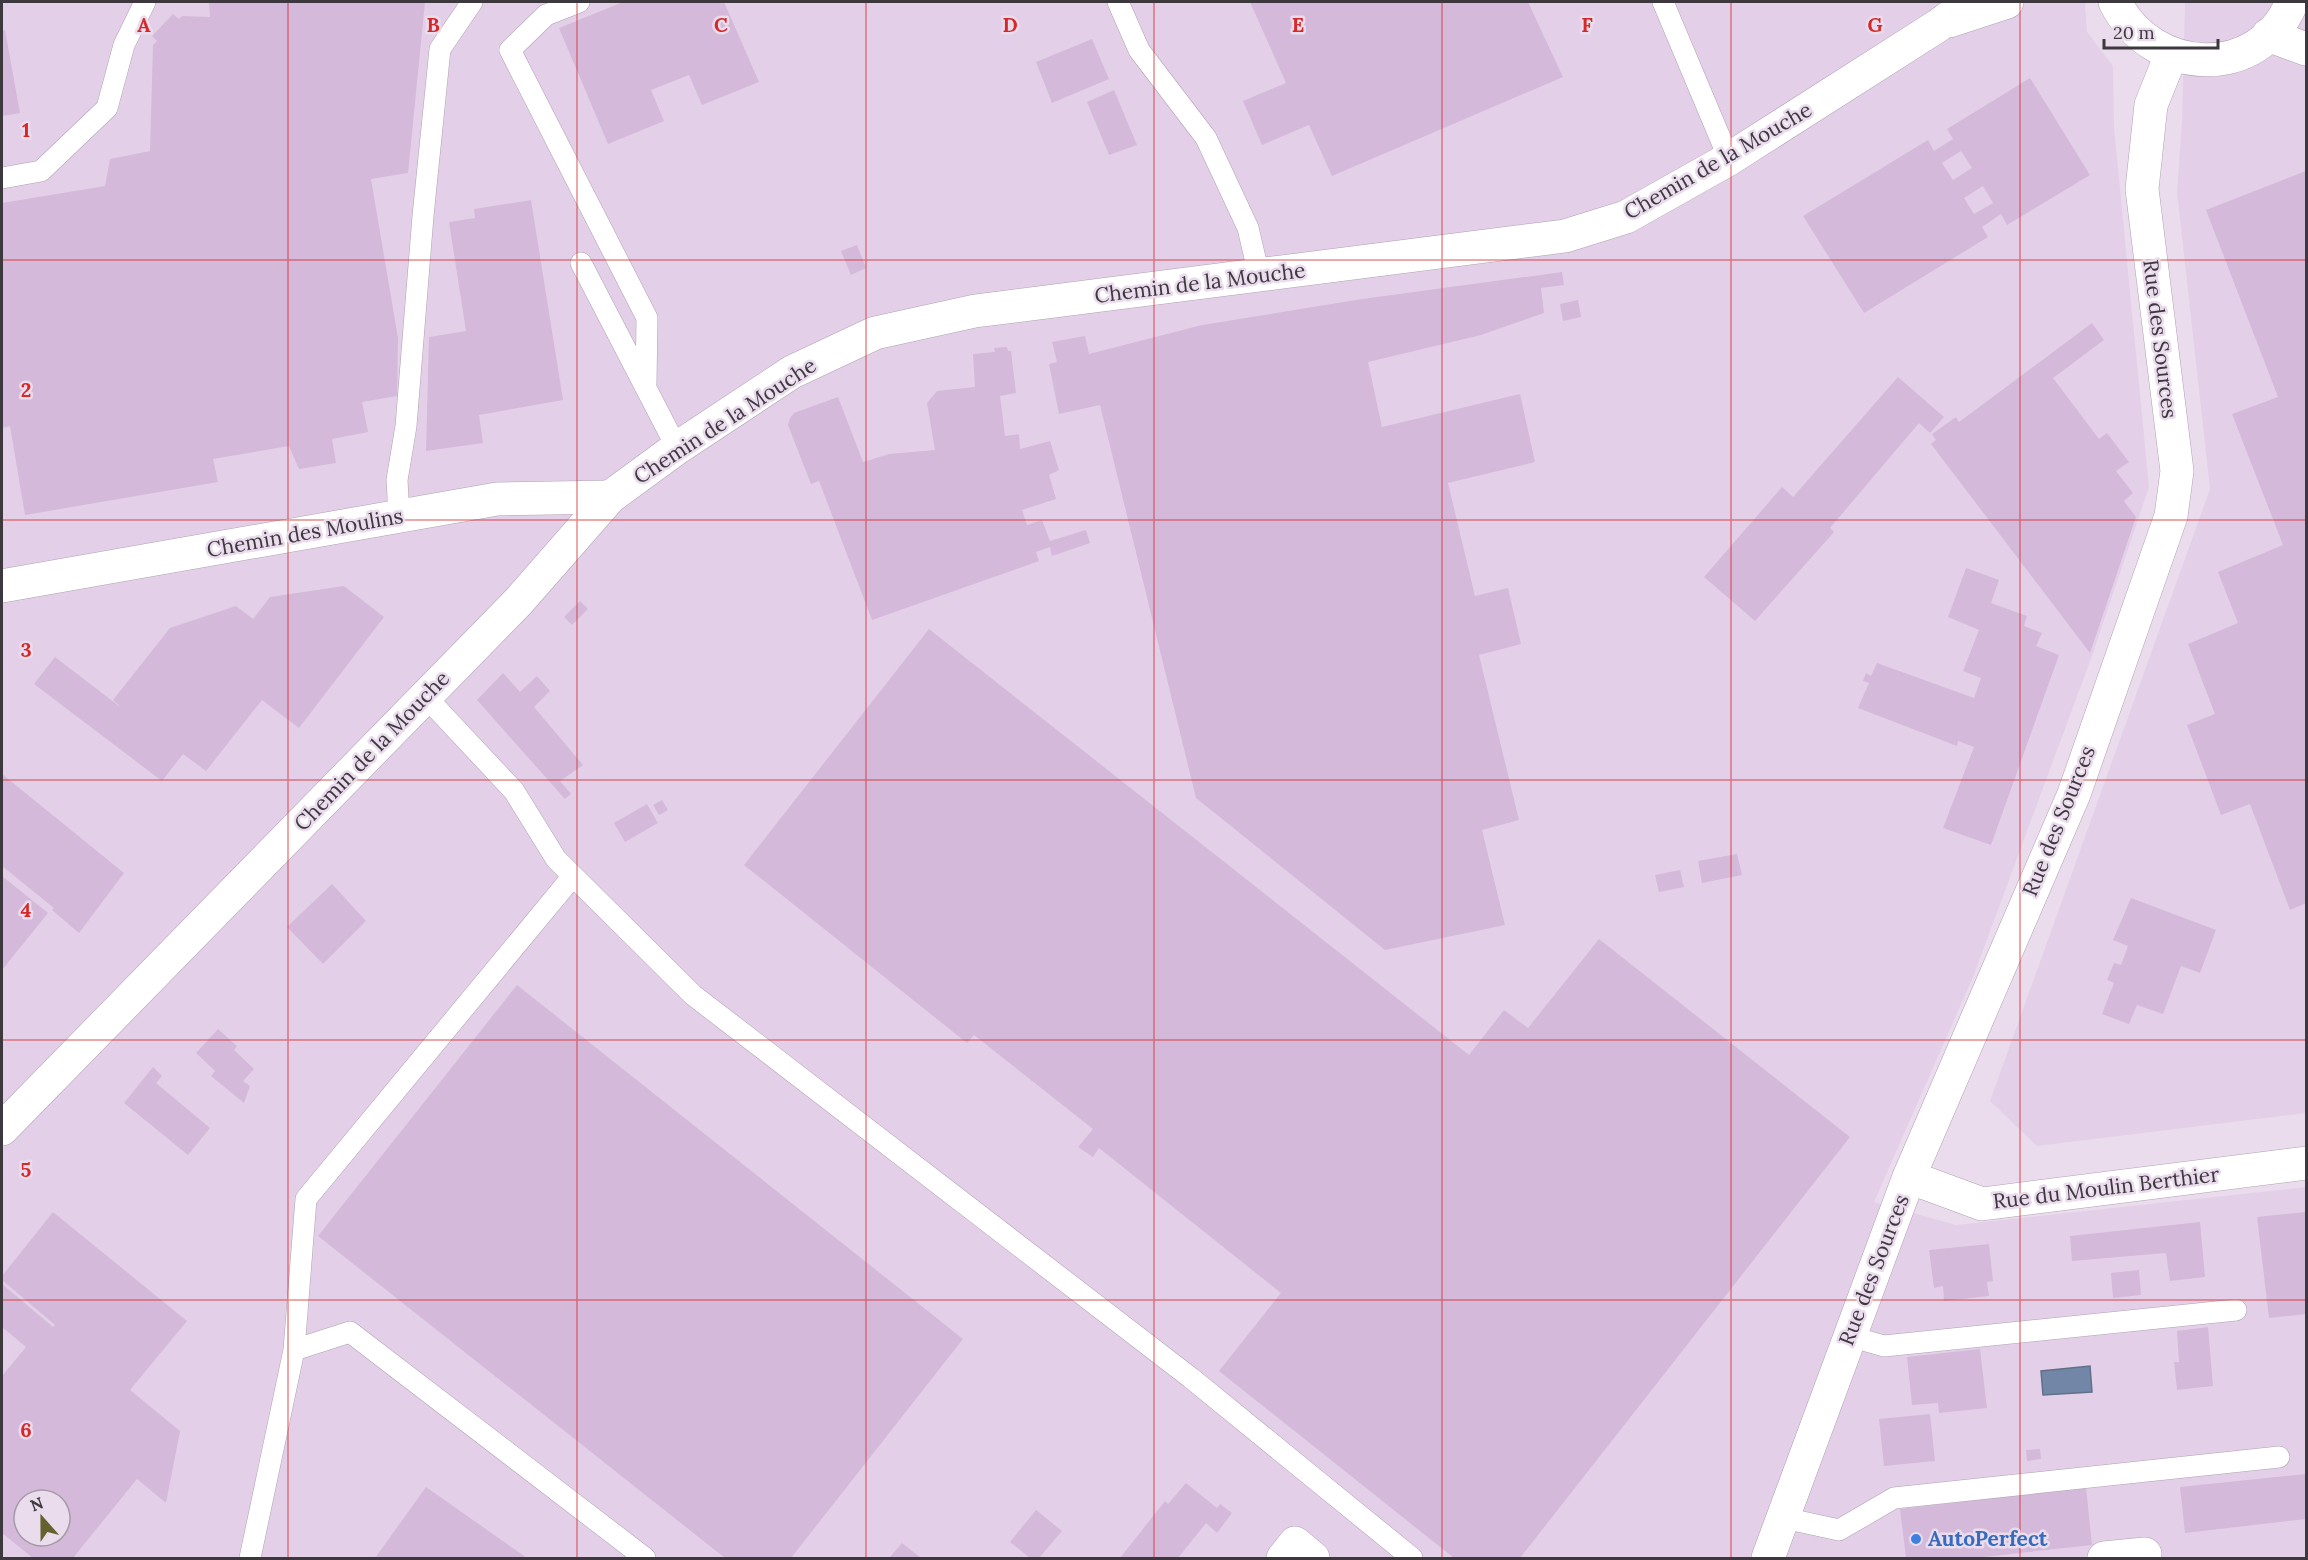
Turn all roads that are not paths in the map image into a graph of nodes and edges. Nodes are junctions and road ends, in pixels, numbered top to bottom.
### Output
1 (145, 2) edge
2 (472, 2) edge
3 (579, 2) edge
4 (1118, 2) edge
5 (1662, 2) edge
6 (1970, 2) edge
7 (2007, 2) edge
8 (2115, 2) edge
9 (2292, 2) edge
10 (1939, 25) junction
11 (2268, 35) junction
12 (2307, 49) edge
13 (2171, 55) junction
14 (1729, 159) junction
15 (2, 178) edge
16 (581, 263) dead end
17 (1259, 275) junction
18 (646, 384) junction
19 (677, 448) junction
20 (610, 497) junction
21 (399, 516) junction
22 (2, 586) edge
23 (426, 697) junction
24 (573, 876) junction
25 (2, 1129) edge
26 (2307, 1163) edge
27 (1909, 1177) junction
28 (2236, 1310) dead end
29 (1849, 1336) junction
30 (294, 1350) junction
31 (2279, 1457) dead end
32 (1784, 1518) junction
33 (2145, 1554) dead end
34 (250, 1558) edge
35 (645, 1558) edge
36 (1283, 1558) edge
37 (1313, 1558) edge
38 (1412, 1558) edge
39 (1768, 1558) edge
40 (2104, 1558) edge

1 - 15 lane
2 - 21 lane
3 - 18 lane
4 - 17 lane
5 - 14 lane
6 - 10 street, Chemin de la Mouche
7 - 10 street, Chemin de la Mouche
8 - 13 street
9 - 11 street
10 - 14 street, Chemin de la Mouche
11 - 12 street
11 - 13 street
13 - 27 street, Rue des Sources
14 - 17 street, Chemin de la Mouche
16 - 18 lane
17 - 19 street, Chemin de la Mouche
18 - 19 lane
19 - 20 street, Chemin de la Mouche
20 - 21 street, Chemin des Moulins
20 - 23 street, Chemin de la Mouche
21 - 22 street, Chemin des Moulins
23 - 24 lane
23 - 25 street, Chemin de la Mouche
24 - 30 lane
24 - 38 lane
26 - 27 street, Rue du Moulin Berthier
27 - 29 street, Rue des Sources
28 - 29 lane
29 - 32 street, Rue des Sources
30 - 34 lane
30 - 35 lane
31 - 32 lane
32 - 39 street, Rue des Sources
33 - 40 street
36 - 37 street

